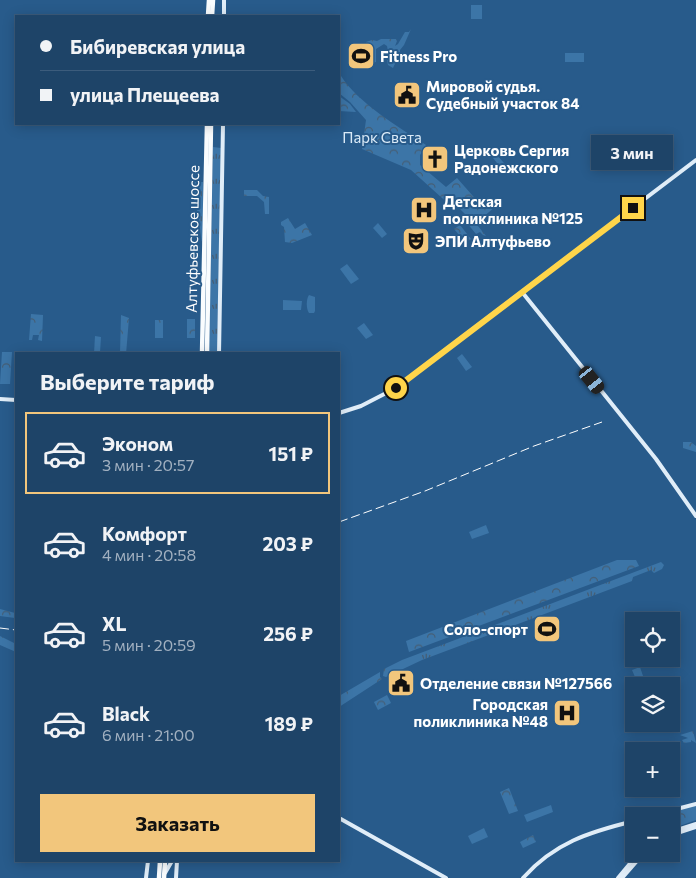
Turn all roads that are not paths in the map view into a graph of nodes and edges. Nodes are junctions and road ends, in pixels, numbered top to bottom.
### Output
1 (209, 0) edge
2 (213, 0) edge
3 (224, 0) edge
4 (208, 15) edge
5 (212, 15) edge
6 (224, 15) edge
7 (206, 125) edge
8 (211, 125) edge
9 (223, 125) edge
10 (696, 160) edge
11 (522, 292) junction
12 (202, 352) edge
13 (207, 352) edge
14 (219, 352) edge
15 (0, 399) edge
16 (15, 400) edge
17 (340, 414) edge
18 (696, 516) edge
19 (696, 804) edge
20 (680, 808) edge
21 (340, 819) edge
22 (625, 823) edge
23 (696, 825) edge
24 (680, 831) edge
25 (148, 862) edge
26 (160, 862) edge
27 (165, 862) edge
28 (171, 862) edge
29 (177, 862) edge
30 (630, 862) edge
31 (636, 862) edge
32 (163, 877) edge
33 (146, 878) edge
34 (176, 878) edge
35 (446, 878) edge
36 (523, 878) edge
37 (618, 878) edge
38 (622, 878) edge

1 - 4 main road
2 - 5 main road
3 - 6 main road
7 - 12 main road, Алтуфьевское шоссе
8 - 13 main road, Алтуфьевское шоссе
9 - 14 main road
10 - 11 main road
11 - 17 main road
11 - 18 main road
15 - 16 main road
19 - 20 main road
21 - 35 main road
22 - 36 main road
23 - 24 main road
25 - 33 main road
26 - 32 main road
27 - 32 main road
28 - 32 main road
29 - 34 main road
30 - 37 main road
31 - 38 main road

